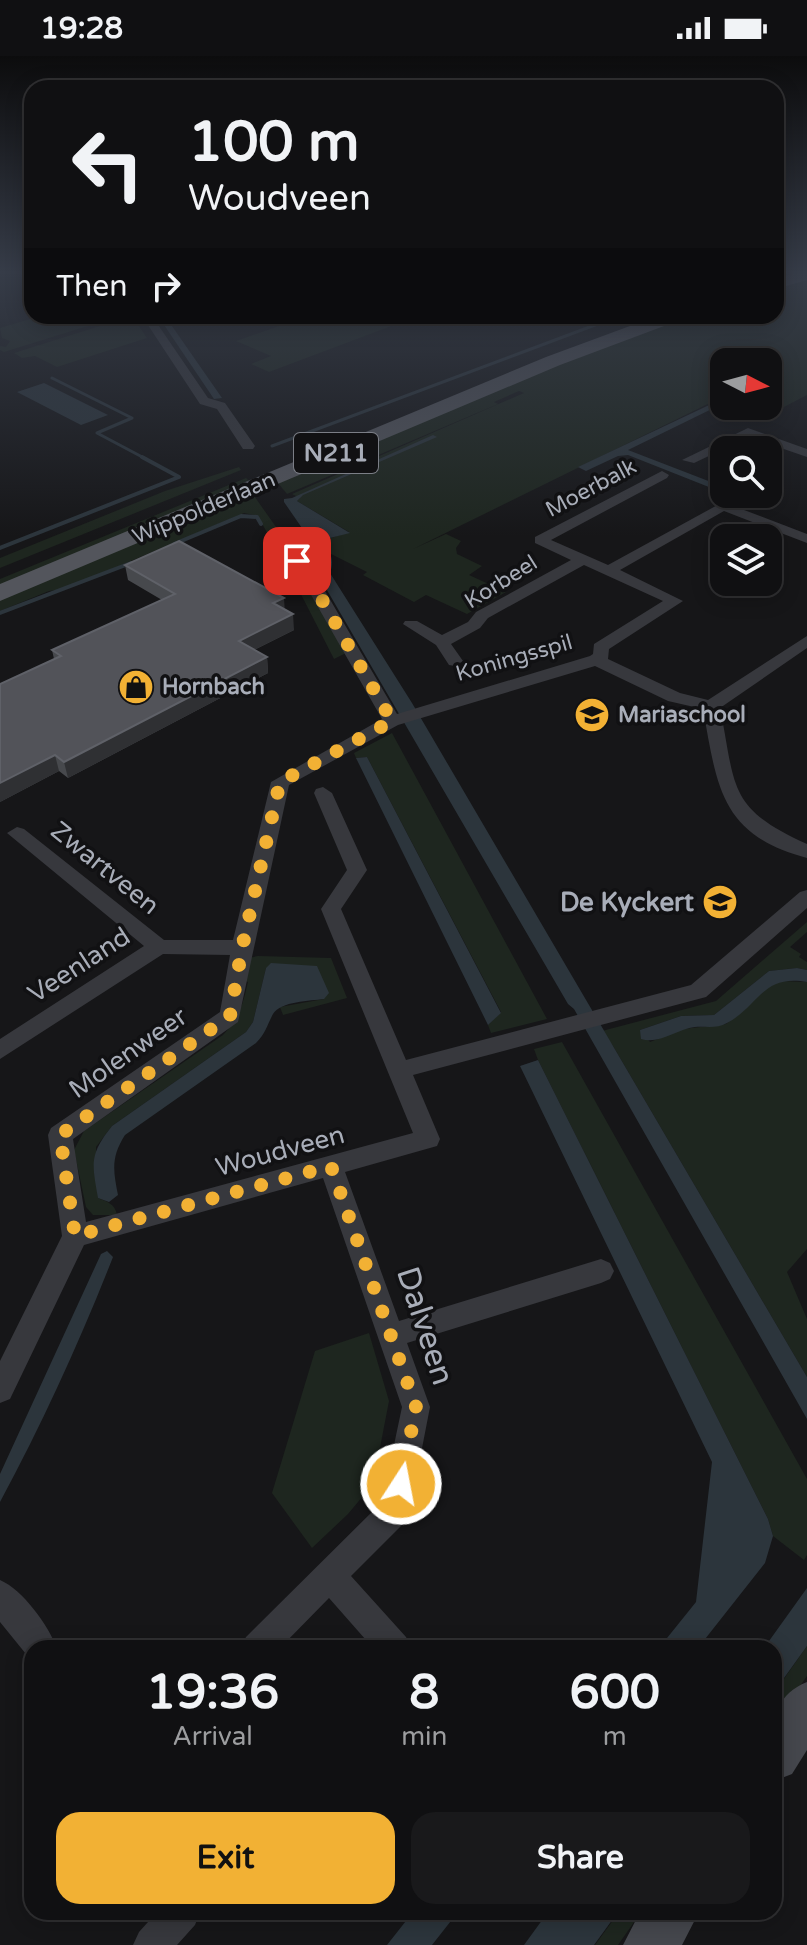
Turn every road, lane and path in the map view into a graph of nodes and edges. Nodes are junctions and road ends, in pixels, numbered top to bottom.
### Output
1 (176, 359) edge
2 (531, 359) edge
3 (558, 359) edge
4 (248, 446) dead end
5 (807, 453) edge
6 (689, 460) dead end
7 (662, 475) dead end
8 (807, 539) edge
9 (582, 560) junction
10 (297, 561) dead end
11 (608, 571) junction
12 (0, 572) edge
13 (0, 593) edge
14 (411, 624) dead end
15 (807, 641) edge
16 (442, 642) junction
17 (599, 658) junction
18 (455, 661) dead end
19 (711, 706) junction
20 (393, 720) junction
21 (323, 793) dead end
22 (17, 833) dead end
23 (807, 852) edge
24 (807, 897) edge
25 (159, 947) junction
26 (242, 948) junction
27 (0, 1050) edge
28 (400, 1070) junction
29 (331, 1166) junction
30 (75, 1236) junction
31 (601, 1271) dead end
32 (393, 1335) junction
33 (0, 1390) edge
34 (330, 1576) junction
35 (0, 1596) edge
36 (35, 1640) edge
37 (265, 1640) edge
38 (388, 1640) edge
39 (807, 1706) edge
40 (782, 1744) edge
41 (175, 1920) edge
42 (667, 1920) edge
43 (152, 1945) edge
44 (650, 1945) edge

1 - 4 street
2 - 12 main road, Wippolderlaan / N211
3 - 13 main road, Wippolderlaan / N211
5 - 6 street
7 - 9 street, Moerbalk
8 - 11 street
9 - 11 street
9 - 16 street, Korbeel
10 - 20 street
11 - 17 street, Koningsspil
14 - 16 street
15 - 19 street
16 - 18 street
17 - 19 street
17 - 20 street, Koningsspil
19 - 23 street
20 - 26 street, Molenweer
21 - 28 street, Woudveen
22 - 25 street, Zwartveen
24 - 28 street
25 - 26 street, Veenland
25 - 27 street, Veenland
26 - 30 street, Molenweer
28 - 29 street, Woudveen
29 - 30 street, Woudveen
29 - 32 street, Dalveen
30 - 33 street
31 - 32 street
32 - 34 street, Dalveen
34 - 37 street, Dalveen
34 - 38 street
35 - 36 street
39 - 40 main road
41 - 43 street
42 - 44 main road

